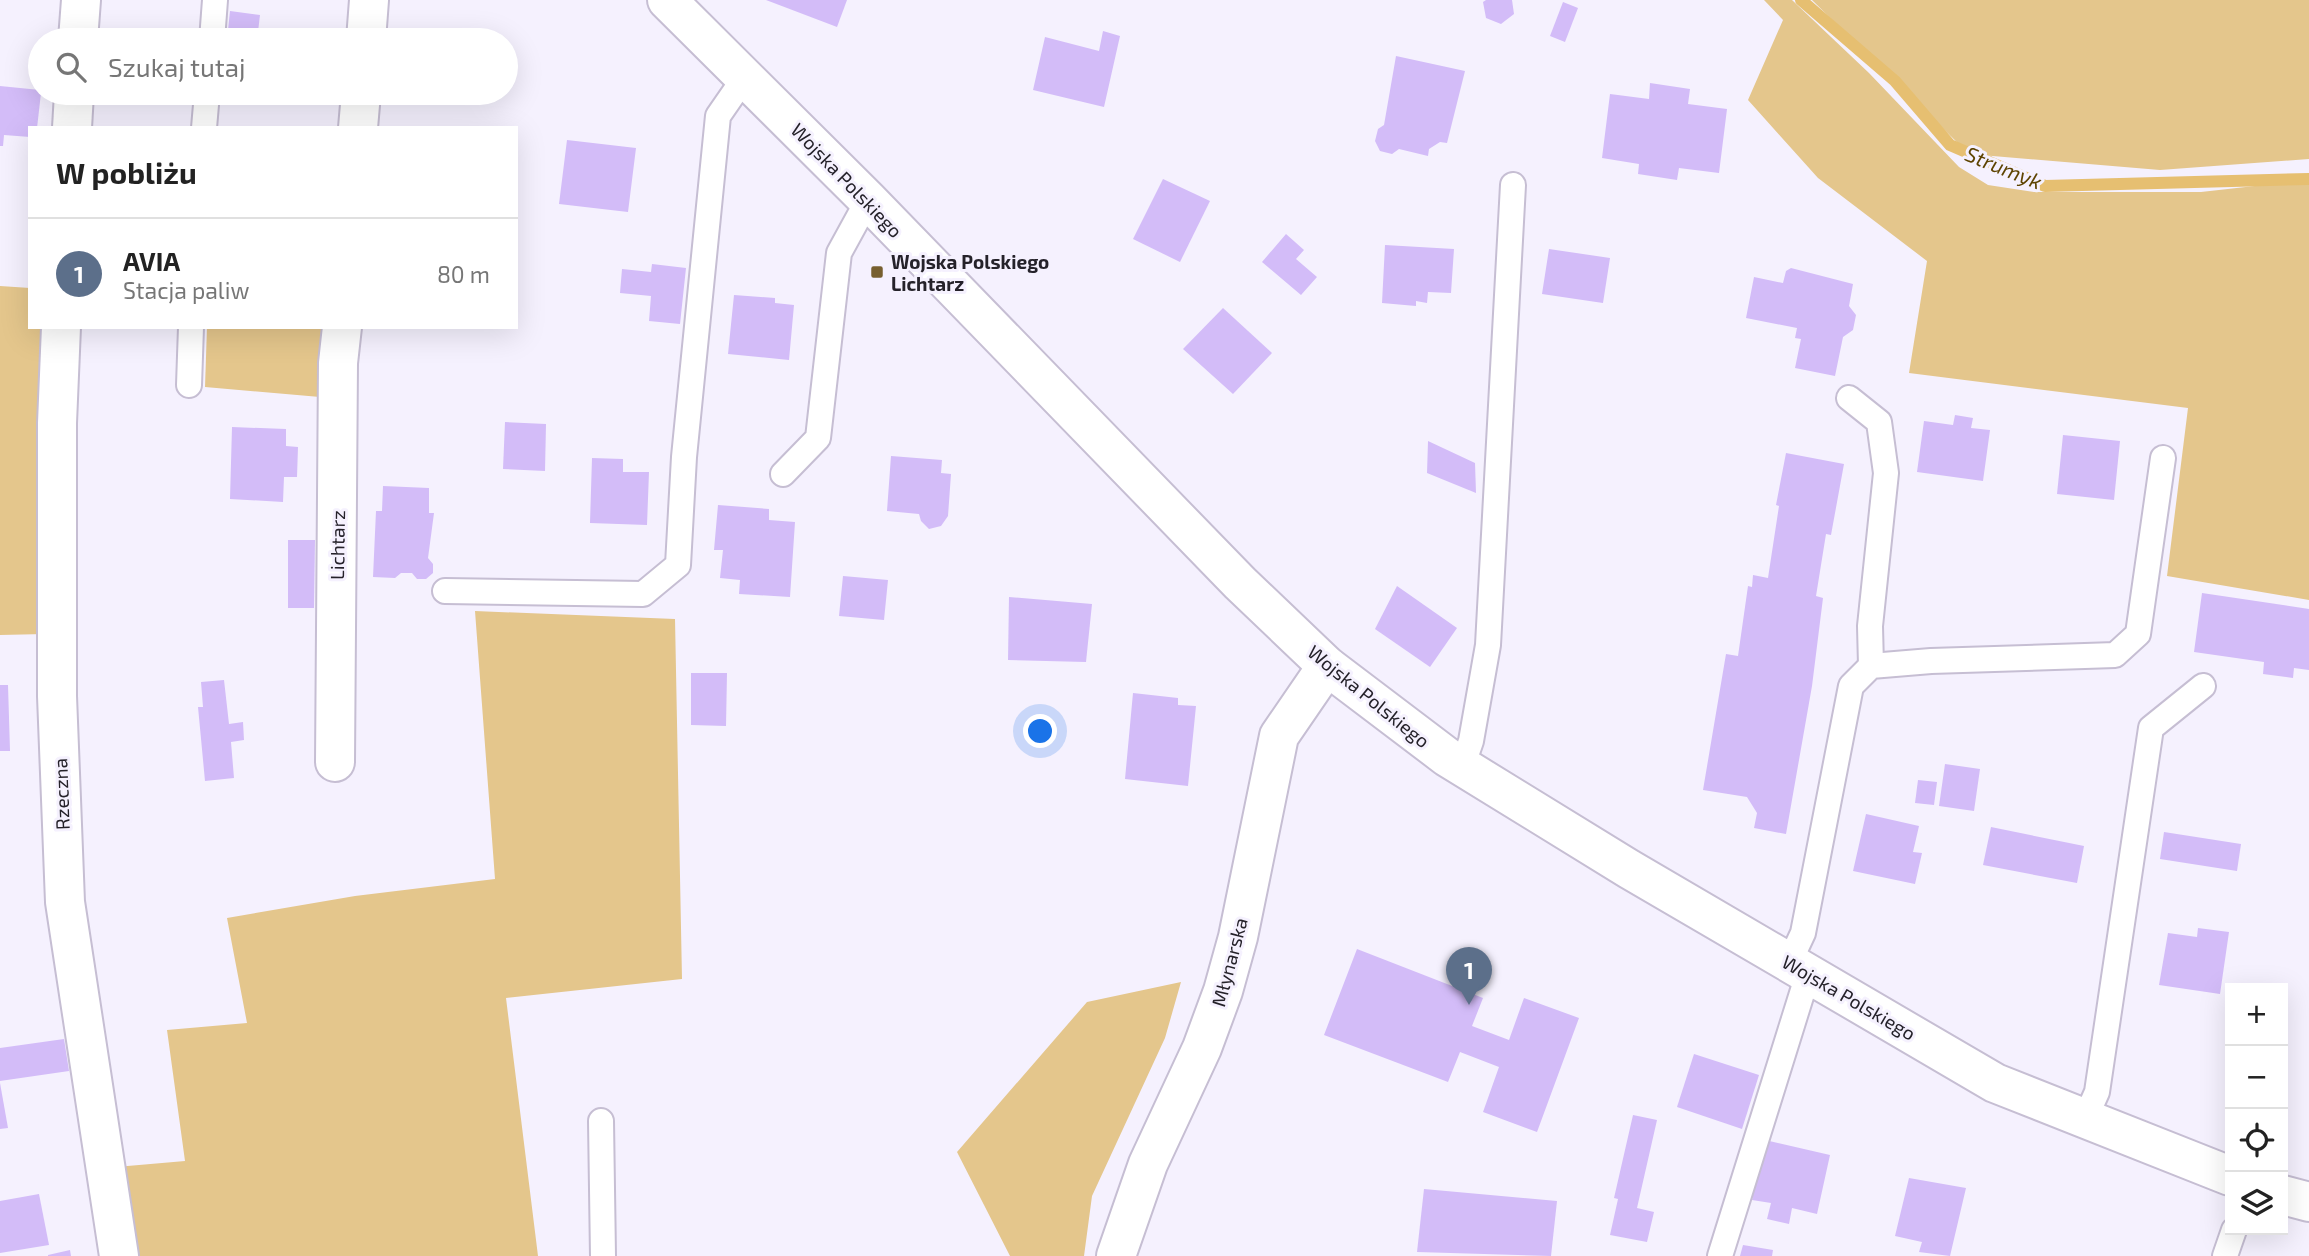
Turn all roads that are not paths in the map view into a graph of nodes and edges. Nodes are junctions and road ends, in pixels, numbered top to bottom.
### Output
1 (81, 0) edge
2 (215, 0) edge
3 (369, 0) edge
4 (667, 0) edge
5 (79, 28) edge
6 (213, 28) edge
7 (367, 28) edge
8 (746, 77) junction
9 (73, 105) edge
10 (206, 105) edge
11 (360, 105) edge
12 (72, 126) edge
13 (204, 126) edge
14 (358, 126) edge
15 (1513, 185) dead end
16 (868, 200) junction
17 (61, 329) edge
18 (191, 329) edge
19 (341, 329) edge
20 (188, 385) dead end
21 (1849, 398) dead end
22 (2163, 458) dead end
23 (783, 474) dead end
24 (445, 591) dead end
25 (1327, 666) junction
26 (1871, 666) junction
27 (2203, 686) dead end
28 (335, 762) dead end
29 (1462, 767) junction
30 (1799, 968) junction
31 (2085, 1119) junction
32 (601, 1121) dead end
33 (2225, 1174) edge
34 (2288, 1196) edge
35 (2309, 1202) edge
36 (2232, 1235) edge
37 (120, 1256) edge
38 (603, 1256) edge
39 (1116, 1256) edge
40 (1720, 1256) edge
41 (2225, 1256) edge

1 - 5 street
2 - 6 lane
3 - 7 street
4 - 8 street, Wojska Polskiego
8 - 16 street, Wojska Polskiego
8 - 24 lane
9 - 12 street
10 - 13 lane
11 - 14 street
15 - 29 lane
16 - 23 lane
16 - 25 street, Wojska Polskiego
17 - 37 street, Rzeczna
18 - 20 lane
19 - 28 street, Lichtarz
21 - 26 lane
22 - 26 lane
25 - 29 street, Wojska Polskiego
25 - 39 street, Młynarska
26 - 30 lane
27 - 31 lane
29 - 30 street, Wojska Polskiego
30 - 31 street, Wojska Polskiego
30 - 40 lane
31 - 33 street, Wojska Polskiego
32 - 38 lane
34 - 35 street
36 - 41 lane

